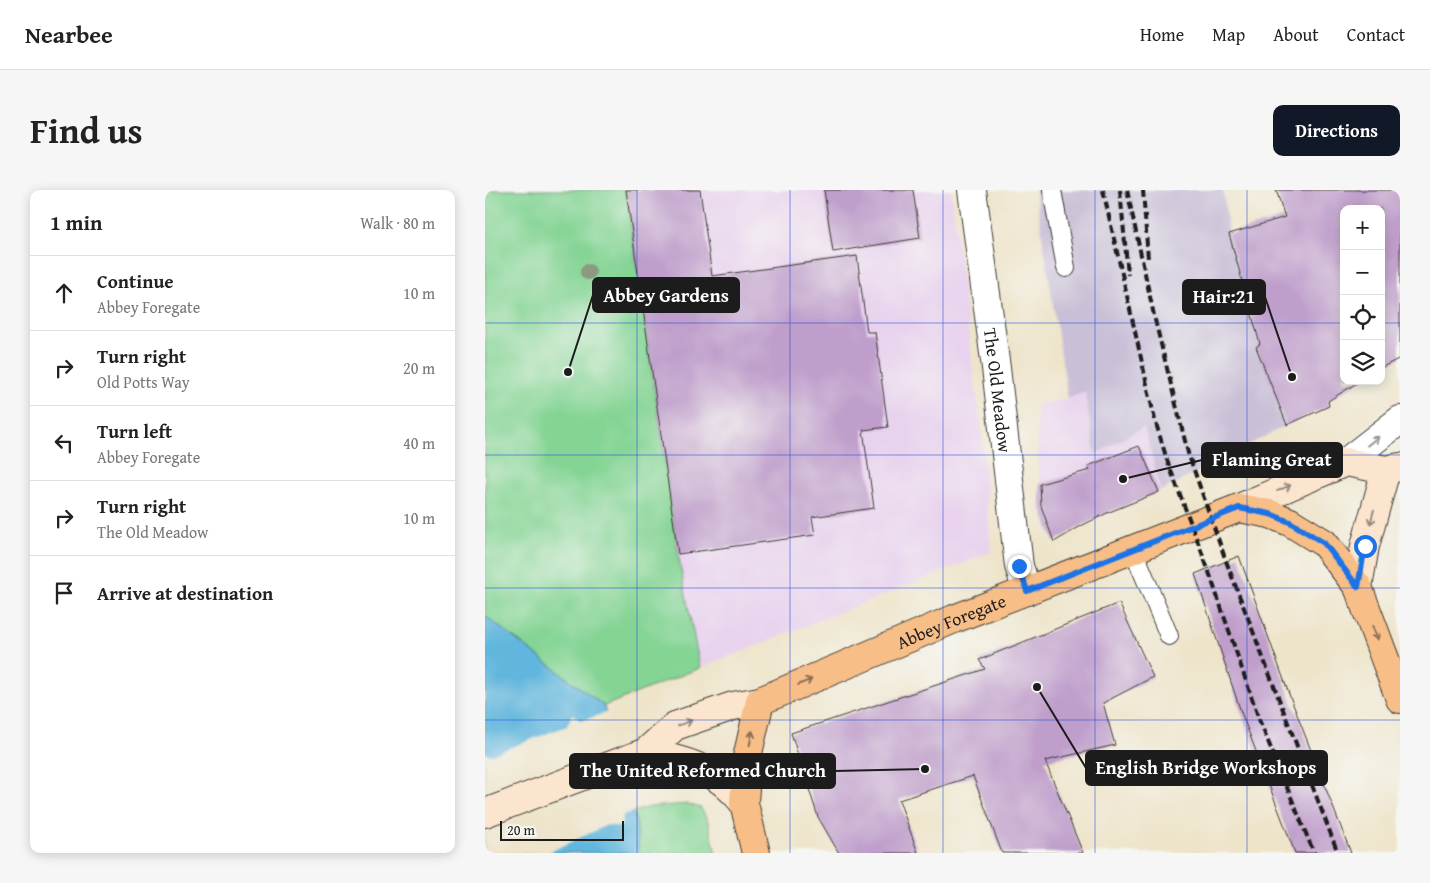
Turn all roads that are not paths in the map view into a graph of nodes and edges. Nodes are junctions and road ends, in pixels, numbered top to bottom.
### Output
1 (972, 190) edge
2 (1052, 190) edge
3 (1066, 268) dead end
4 (1400, 420) edge
5 (1346, 462) junction
6 (1393, 469) edge
7 (1239, 508) junction
8 (1133, 549) junction
9 (1358, 587) junction
10 (1027, 591) junction
11 (1169, 636) dead end
12 (1400, 699) edge
13 (760, 701) junction
14 (643, 753) junction
15 (744, 803) junction
16 (485, 813) edge
17 (756, 853) edge

1 - 10 street, The Old Meadow
2 - 3 lane
5 -> 4 street, Abbey Foregate
5 - 6 street
7 -> 5 street, Abbey Foregate
6 -> 9 street
7 - 8 main road, Abbey Foregate
7 - 9 main road
8 - 10 main road, Abbey Foregate
8 - 11 lane
9 -> 12 main road
13 -> 10 main road, Abbey Foregate
14 -> 13 street, Abbey Foregate
15 -> 13 main road
14 - 15 street
14 - 16 street
15 - 17 main road

